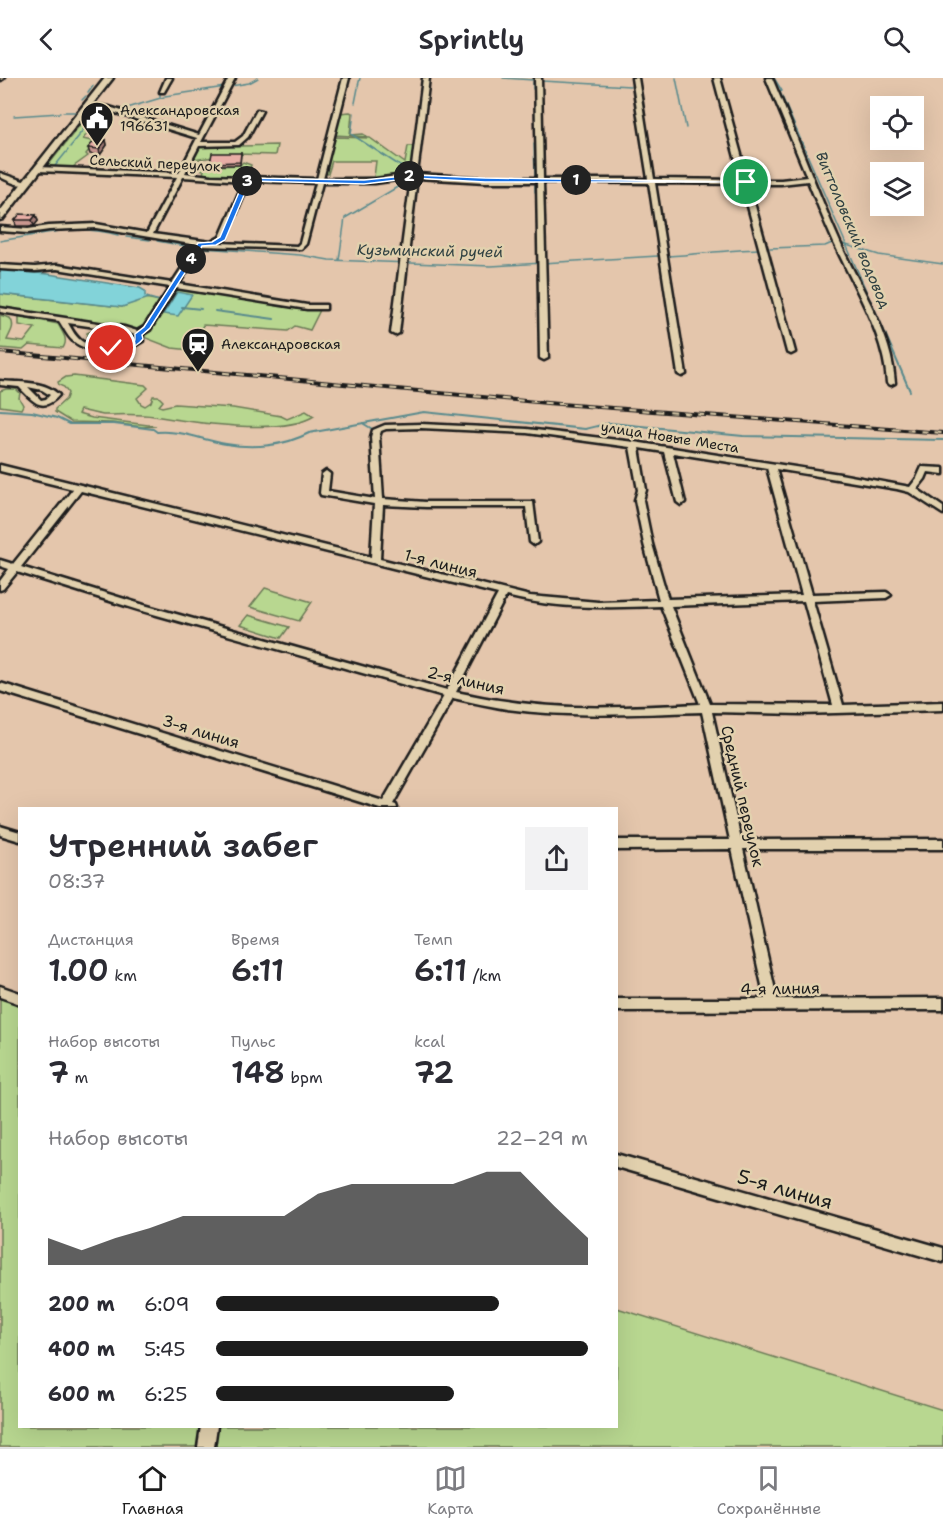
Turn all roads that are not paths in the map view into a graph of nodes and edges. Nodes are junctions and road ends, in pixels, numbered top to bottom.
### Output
1 (109, 78) edge
2 (169, 78) edge
3 (232, 78) edge
4 (346, 78) edge
5 (426, 78) edge
6 (538, 78) edge
7 (635, 78) edge
8 (717, 78) edge
9 (769, 78) edge
10 (162, 91) dead end
11 (86, 106) junction
12 (259, 111) dead end
13 (199, 141) junction
14 (38, 169) junction
15 (0, 175) edge
16 (182, 175) junction
17 (414, 176) junction
18 (248, 179) junction
19 (540, 179) junction
20 (810, 179) junction
21 (652, 180) junction
22 (320, 182) junction
23 (746, 182) junction
24 (26, 183) junction
25 (0, 216) edge
26 (0, 229) edge
27 (149, 236) junction
28 (201, 244) junction
29 (213, 244) junction
30 (0, 267) edge
31 (173, 286) junction
32 (323, 307) dead end
33 (0, 310) edge
34 (61, 319) junction
35 (100, 325) junction
36 (395, 333) dead end
37 (138, 334) junction
38 (83, 336) junction
39 (791, 352) dead end
40 (544, 357) dead end
41 (682, 374) dead end
42 (0, 383) edge
43 (891, 383) dead end
44 (22, 386) dead end
45 (634, 444) junction
46 (668, 450) junction
47 (771, 466) junction
48 (0, 468) edge
49 (943, 471) edge
50 (326, 474) dead end
51 (79, 487) junction
52 (912, 490) junction
53 (379, 501) junction
54 (681, 502) dead end
55 (943, 511) edge
56 (534, 542) dead end
57 (375, 562) junction
58 (0, 563) edge
59 (14, 568) junction
60 (0, 587) edge
61 (503, 593) junction
62 (886, 595) dead end
63 (807, 598) junction
64 (664, 601) junction
65 (0, 687) edge
66 (450, 694) junction
67 (943, 706) edge
68 (706, 708) junction
69 (839, 709) junction
70 (385, 807) edge
71 (389, 807) edge
72 (0, 830) edge
73 (18, 836) edge
74 (618, 844) edge
75 (943, 844) edge
76 (739, 846) junction
77 (0, 991) edge
78 (18, 998) edge
79 (772, 1003) junction
80 (943, 1004) edge
81 (618, 1005) edge
82 (618, 1161) edge
83 (943, 1255) edge
84 (209, 1428) edge
85 (206, 1447) edge

1 - 11 main road
2 - 10 street
3 - 13 street
4 - 22 street
5 - 17 street
6 - 19 street
7 - 21 street
8 - 23 street
9 - 20 street
11 - 13 street
11 - 14 main road
12 - 13 street
13 - 16 street
14 - 16 street, Сельский переулок
14 - 24 main road
15 - 24 street
16 - 18 street, Сельский переулок
16 - 27 street
17 - 19 street, Сельский переулок
17 - 22 street, Сельский переулок
17 - 36 street
18 - 22 street, Сельский переулок
18 - 29 street
19 - 21 street, Сельский переулок
19 - 40 street
20 - 23 street, Сельский переулок
20 - 43 street
21 - 23 street, Сельский переулок
21 - 41 street
22 - 29 street
23 - 39 street
24 - 25 main road
26 - 27 street
27 - 28 street
28 - 29 street
28 - 31 street
30 - 31 street
31 - 32 street
31 - 37 street
33 - 34 street
34 - 35 street
34 - 38 street
35 - 37 street
35 - 38 street
37 - 38 street
42 - 44 street
45 - 46 street, улица Новые Места
45 - 53 street, улица Новые Места
45 - 64 street, Средний переулок
46 - 47 street, улица Новые Места
46 - 54 street
47 - 52 street, улица Новые Места
47 - 63 street
48 - 51 street, 1-я линия
49 - 52 street
50 - 53 street
51 - 57 street, 1-я линия
51 - 59 street
52 - 55 street
53 - 56 street
53 - 57 street
57 - 61 street, 1-я линия
58 - 59 street, 2-я линия
59 - 60 street
59 - 66 street, 2-я линия
61 - 64 street, 1-я линия
61 - 66 street
62 - 63 street, 1-я линия
63 - 64 street, 1-я линия
63 - 69 street
64 - 68 street, Средний переулок
65 - 70 street, 3-я линия
66 - 68 street, 2-я линия
66 - 71 street
67 - 69 street, 2-я линия
68 - 69 street, 2-я линия
68 - 76 street, Средний переулок
72 - 73 street
74 - 76 street
75 - 76 street
76 - 79 street, Средний переулок
77 - 78 street
79 - 80 street, 4-я линия
79 - 81 street, 4-я линия
82 - 83 street, 5-я линия
84 - 85 street

